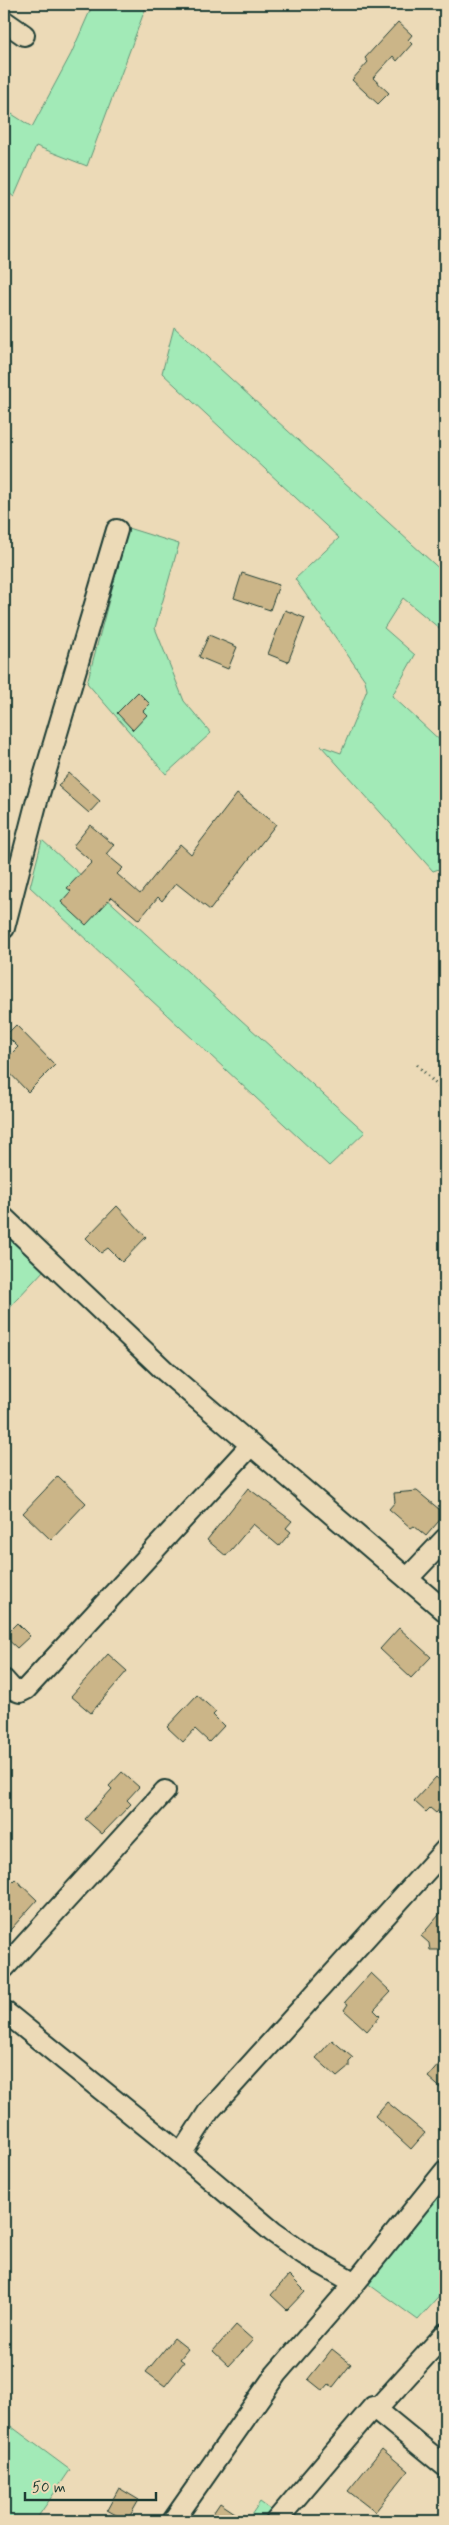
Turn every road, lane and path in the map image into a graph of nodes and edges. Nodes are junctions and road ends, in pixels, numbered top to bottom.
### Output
1 (4, 21) edge
2 (24, 36) dead end
3 (117, 530) dead end
4 (4, 928) edge
5 (417, 1065) dead end
6 (445, 1093) edge
7 (4, 1218) edge
8 (250, 1445) junction
9 (445, 1539) edge
10 (408, 1578) junction
11 (445, 1611) edge
12 (4, 1680) edge
13 (165, 1791) dead end
14 (445, 1850) edge
15 (4, 1968) edge
16 (4, 2012) edge
17 (181, 2154) junction
18 (445, 2171) edge
19 (355, 2284) junction
20 (445, 2334) edge
21 (376, 2410) junction
22 (445, 2466) edge
23 (173, 2521) edge
24 (276, 2521) edge

1 - 2 street
3 - 4 street
5 - 6 path
7 - 8 street
8 - 10 street
8 - 12 street
9 - 10 street
10 - 11 street
13 - 15 street
14 - 17 street
16 - 17 street
17 - 19 street
18 - 19 street
19 - 23 street
20 - 21 street
21 - 22 street
21 - 24 street

